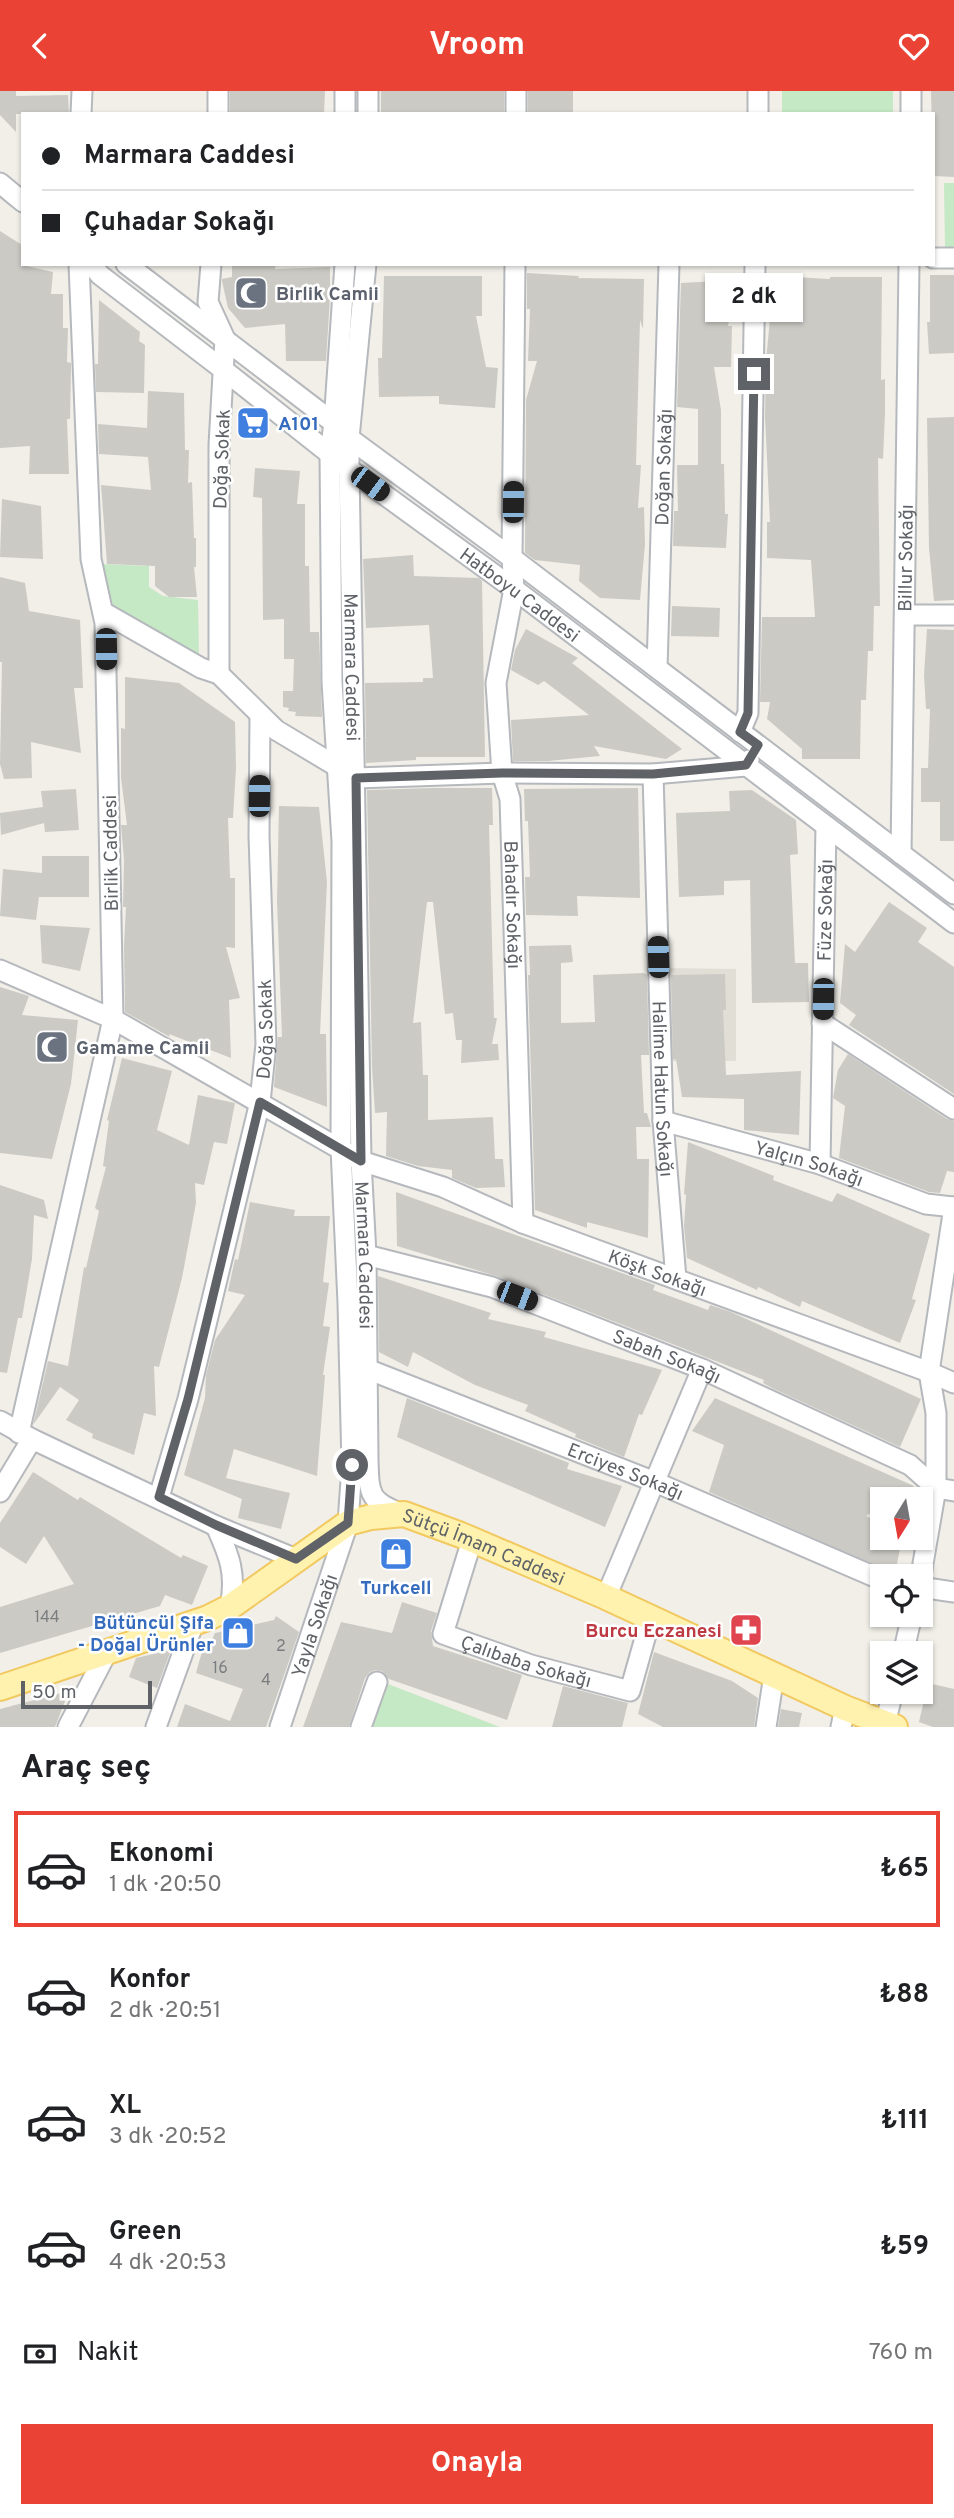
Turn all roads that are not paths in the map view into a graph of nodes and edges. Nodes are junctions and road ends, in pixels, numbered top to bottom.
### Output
1 (82, 91) edge
2 (218, 91) edge
3 (345, 91) edge
4 (368, 91) edge
5 (516, 91) edge
6 (758, 91) edge
7 (911, 91) edge
8 (81, 112) edge
9 (218, 112) edge
10 (345, 112) edge
11 (368, 112) edge
12 (516, 112) edge
13 (758, 112) edge
14 (911, 112) edge
15 (0, 183) edge
16 (21, 200) edge
17 (935, 258) edge
18 (954, 258) edge
19 (79, 266) edge
20 (93, 266) edge
21 (129, 266) edge
22 (211, 266) edge
23 (345, 266) edge
24 (366, 266) edge
25 (515, 266) edge
26 (669, 266) edge
27 (755, 266) edge
28 (909, 266) edge
29 (225, 339) junction
30 (225, 370) junction
31 (334, 423) junction
32 (349, 437) junction
33 (330, 453) junction
34 (349, 470) junction
35 (512, 558) junction
36 (514, 589) junction
37 (103, 612) junction
38 (905, 615) junction
39 (954, 615) edge
40 (657, 668) junction
41 (219, 674) junction
42 (260, 716) junction
43 (740, 732) junction
44 (758, 745) junction
45 (746, 765) junction
46 (338, 766) junction
47 (502, 773) junction
48 (653, 774) junction
49 (356, 778) junction
50 (826, 826) junction
51 (901, 854) junction
52 (954, 894) edge
53 (954, 923) edge
54 (0, 970) edge
55 (113, 1019) junction
56 (822, 1023) junction
57 (260, 1102) junction
58 (954, 1109) edge
59 (663, 1121) junction
60 (341, 1148) junction
61 (361, 1161) junction
62 (820, 1164) junction
63 (954, 1207) edge
64 (523, 1223) junction
65 (366, 1255) junction
66 (676, 1279) junction
67 (947, 1290) edge
68 (367, 1369) junction
69 (702, 1369) junction
70 (929, 1371) junction
71 (954, 1383) edge
72 (0, 1421) edge
73 (26, 1436) junction
74 (655, 1482) junction
75 (945, 1490) edge
76 (0, 1492) edge
77 (159, 1497) junction
78 (404, 1514) junction
79 (348, 1523) junction
80 (216, 1525) junction
81 (472, 1540) junction
82 (296, 1559) junction
83 (925, 1564) edge
84 (870, 1575) edge
85 (933, 1589) edge
86 (954, 1593) edge
87 (606, 1597) junction
88 (230, 1607) junction
89 (651, 1618) junction
90 (194, 1622) junction
91 (107, 1653) junction
92 (774, 1675) junction
93 (377, 1682) dead end
94 (0, 1688) edge
95 (892, 1704) edge
96 (843, 1718) edge
97 (890, 1725) edge
98 (68, 1727) edge
99 (156, 1727) edge
100 (280, 1727) edge
101 (362, 1727) edge
102 (766, 1727) edge

1 - 8 street
2 - 9 street
3 - 10 street
4 - 11 street
5 - 12 street
6 - 13 street
7 - 14 street
15 - 16 street
17 - 18 street
19 - 37 street, Birlik Caddesi
20 - 30 street, Hatboyu Caddesi
21 - 29 street, Hatboyu Caddesi
22 - 29 street
23 - 31 street, Marmara Caddesi
24 - 32 street, Marmara Caddesi
25 - 35 street
26 - 40 street, Doğan Sokağı
27 - 43 street
28 - 38 street, Billur Sokağı
29 - 30 street, Doğa Sokak
29 - 31 street, Hatboyu Caddesi
30 - 33 street, Hatboyu Caddesi
30 - 41 street, Doğa Sokak
31 - 32 street, Hatboyu Caddesi
31 - 33 street, Marmara Caddesi
32 - 34 street, Marmara Caddesi
32 - 35 street, Hatboyu Caddesi
33 - 34 street, Hatboyu Caddesi
33 - 46 street, Marmara Caddesi
34 - 36 street, Hatboyu Caddesi
34 - 49 street, Marmara Caddesi
35 - 36 street, Bahadır Sokağı
35 - 40 street, Hatboyu Caddesi
36 - 45 street, Hatboyu Caddesi
36 - 47 street, Bahadır Sokağı
37 - 41 street
37 - 55 street, Birlik Caddesi
38 - 39 street
38 - 51 street, Billur Sokağı
40 - 43 street, Hatboyu Caddesi
41 - 42 street
42 - 46 street
42 - 57 street, Doğa Sokak
43 - 44 street, Hatboyu Caddesi
44 - 45 street
44 - 51 street, Hatboyu Caddesi
45 - 48 street
45 - 50 street, Hatboyu Caddesi
46 - 49 street
46 - 60 street, Marmara Caddesi
47 - 48 street
47 - 49 street
47 - 64 street, Bahadır Sokağı
48 - 59 street, Halime Hatun Sokağı
49 - 61 street, Marmara Caddesi
50 - 53 street, Hatboyu Caddesi
50 - 56 street, Füze Sokağı
51 - 52 street, Hatboyu Caddesi
54 - 55 street, Köşk Sokağı
55 - 57 street, Köşk Sokağı
55 - 73 street, Birlik Caddesi
56 - 58 street
56 - 62 street, Füze Sokağı
57 - 60 street, Köşk Sokağı
57 - 77 street, Doğa Sokak
59 - 62 street, Yalçın Sokağı
59 - 66 street, Halime Hatun Sokağı
60 - 61 street, Köşk Sokağı
60 - 79 street, Marmara Caddesi
61 - 64 street, Köşk Sokağı
61 - 65 street, Marmara Caddesi
62 - 63 street, Yalçın Sokağı
63 - 67 street
64 - 66 street, Köşk Sokağı
65 - 68 street, Marmara Caddesi
65 - 69 street, Sabah Sokağı
66 - 70 street, Köşk Sokağı
67 - 70 street
68 - 74 street, Erciyes Sokağı
68 - 78 street, Marmara Caddesi
69 - 74 street
69 - 75 street, Sabah Sokağı
70 - 71 street, Köşk Sokağı
70 - 75 street
72 - 73 street
73 - 76 street, Birlik Caddesi
73 - 77 street
74 - 84 street, Erciyes Sokağı
74 - 87 street
75 - 83 street
77 - 80 street
78 - 79 main road, Sütçü İmam Caddesi
78 - 81 main road, Sütçü İmam Caddesi
79 - 82 main road, Sütçü İmam Caddesi
79 - 100 street, Yayla Sokağı
80 - 82 street
80 - 88 street
81 - 87 main road, Sütçü İmam Caddesi
81 - 89 street, Çalıbaba Sokağı
82 - 88 main road, Sütçü İmam Caddesi
85 - 86 street
87 - 89 main road, Sütçü İmam Caddesi
88 - 90 main road, Sütçü İmam Caddesi
89 - 92 main road, Sütçü İmam Caddesi
90 - 91 main road, Sütçü İmam Caddesi
90 - 99 street
91 - 94 main road, Sütçü İmam Caddesi
91 - 98 street
92 - 96 main road, Sütçü İmam Caddesi
92 - 102 street
93 - 101 street
95 - 97 street
96 - 97 main road, Sütçü İmam Caddesi

